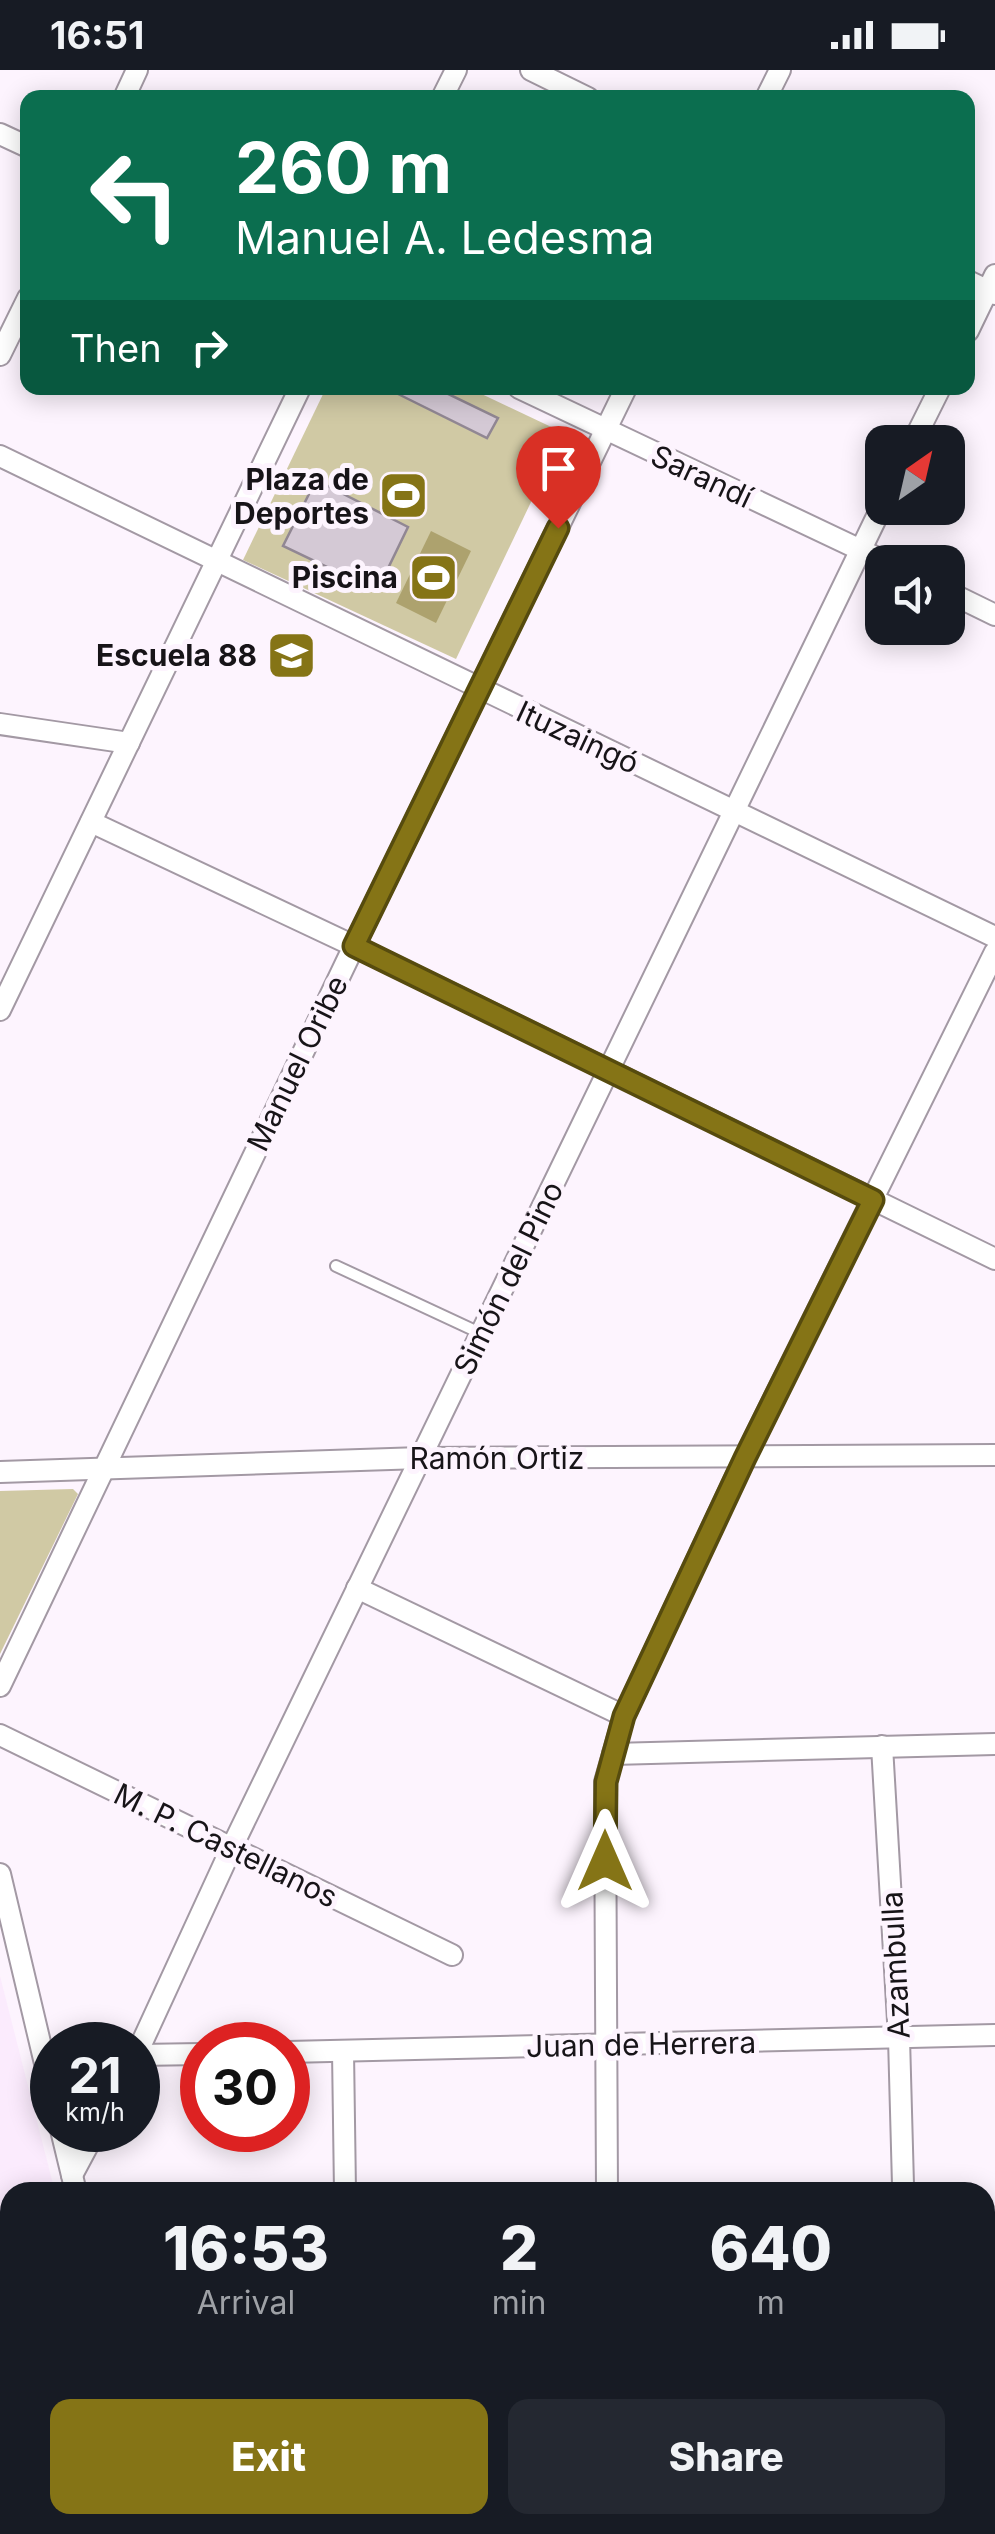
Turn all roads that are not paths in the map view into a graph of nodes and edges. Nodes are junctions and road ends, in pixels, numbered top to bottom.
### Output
1 (531, 70) edge
2 (572, 90) edge
3 (992, 287) edge
4 (20, 315) edge
5 (975, 318) edge
6 (0, 356) edge
7 (297, 395) edge
8 (534, 395) edge
9 (623, 395) edge
10 (937, 395) edge
11 (922, 425) edge
12 (606, 430) junction
13 (0, 456) edge
14 (873, 525) edge
15 (861, 550) junction
16 (865, 552) edge
17 (216, 562) junction
18 (965, 600) edge
19 (995, 615) edge
20 (479, 690) junction
21 (0, 724) edge
22 (129, 742) junction
23 (736, 811) junction
24 (90, 822) junction
25 (995, 937) edge
26 (354, 946) junction
27 (995, 952) edge
28 (0, 1010) edge
29 (609, 1070) junction
30 (873, 1200) junction
31 (995, 1258) edge
32 (336, 1266) dead end
33 (481, 1334) junction
34 (995, 1455) edge
35 (420, 1458) junction
36 (745, 1458) junction
37 (102, 1468) junction
38 (0, 1472) edge
39 (358, 1588) junction
40 (0, 1686) edge
41 (624, 1716) junction
42 (0, 1735) edge
43 (995, 1744) edge
44 (882, 1746) junction
45 (613, 1754) junction
46 (231, 1849) junction
47 (0, 1874) edge
48 (452, 1955) dead end
49 (35, 2022) edge
50 (153, 2022) edge
51 (995, 2034) edge
52 (899, 2038) junction
53 (606, 2045) junction
54 (344, 2051) junction
55 (310, 2052) edge
56 (66, 2152) edge
57 (87, 2152) edge
58 (74, 2182) edge
59 (75, 2182) edge
60 (345, 2182) edge
61 (607, 2182) edge
62 (903, 2182) edge

1 - 2 street
3 - 5 street
4 - 6 street
7 - 17 street
8 - 12 street, Sarandí
9 - 12 street, Manuel Oribe
10 - 11 street
12 - 15 street, Sarandí
12 - 20 street, Manuel Oribe
13 - 17 street, Ituzaingó
14 - 15 street, Simón del Pino
15 - 16 street, Sarandí
15 - 23 street, Simón del Pino
17 - 20 street, Ituzaingó
17 - 22 street
18 - 19 street
20 - 23 street, Ituzaingó
20 - 26 street, Manuel Oribe
21 - 22 street
22 - 24 street
23 - 25 street, Ituzaingó
23 - 29 street, Simón del Pino
24 - 26 street
24 - 28 street
26 - 29 street
26 - 37 street, Manuel Oribe
27 - 30 street
29 - 30 street
29 - 33 street, Simón del Pino
30 - 31 street
30 - 36 street
32 - 33 lane
33 - 35 street, Simón del Pino
34 - 36 street, Ramón Ortiz
35 - 36 street, Ramón Ortiz
35 - 37 street, Ramón Ortiz
35 - 39 street, Simón del Pino
36 - 41 street
37 - 38 street, Ramón Ortiz
37 - 40 street, Manuel Oribe
39 - 41 street
39 - 46 street, Simón del Pino
41 - 45 street
42 - 46 street, M. P. Castellanos
43 - 44 street
44 - 45 street
44 - 52 street, Azambulla
45 - 53 street
46 - 48 street, M. P. Castellanos
46 - 50 street, Simón del Pino
47 - 49 street
51 - 52 street, Juan de Herrera
52 - 53 street, Juan de Herrera
52 - 62 street, Azambulla
53 - 54 street, Juan de Herrera
53 - 61 street
54 - 55 street, Juan de Herrera
54 - 60 street
56 - 58 street
57 - 59 street

